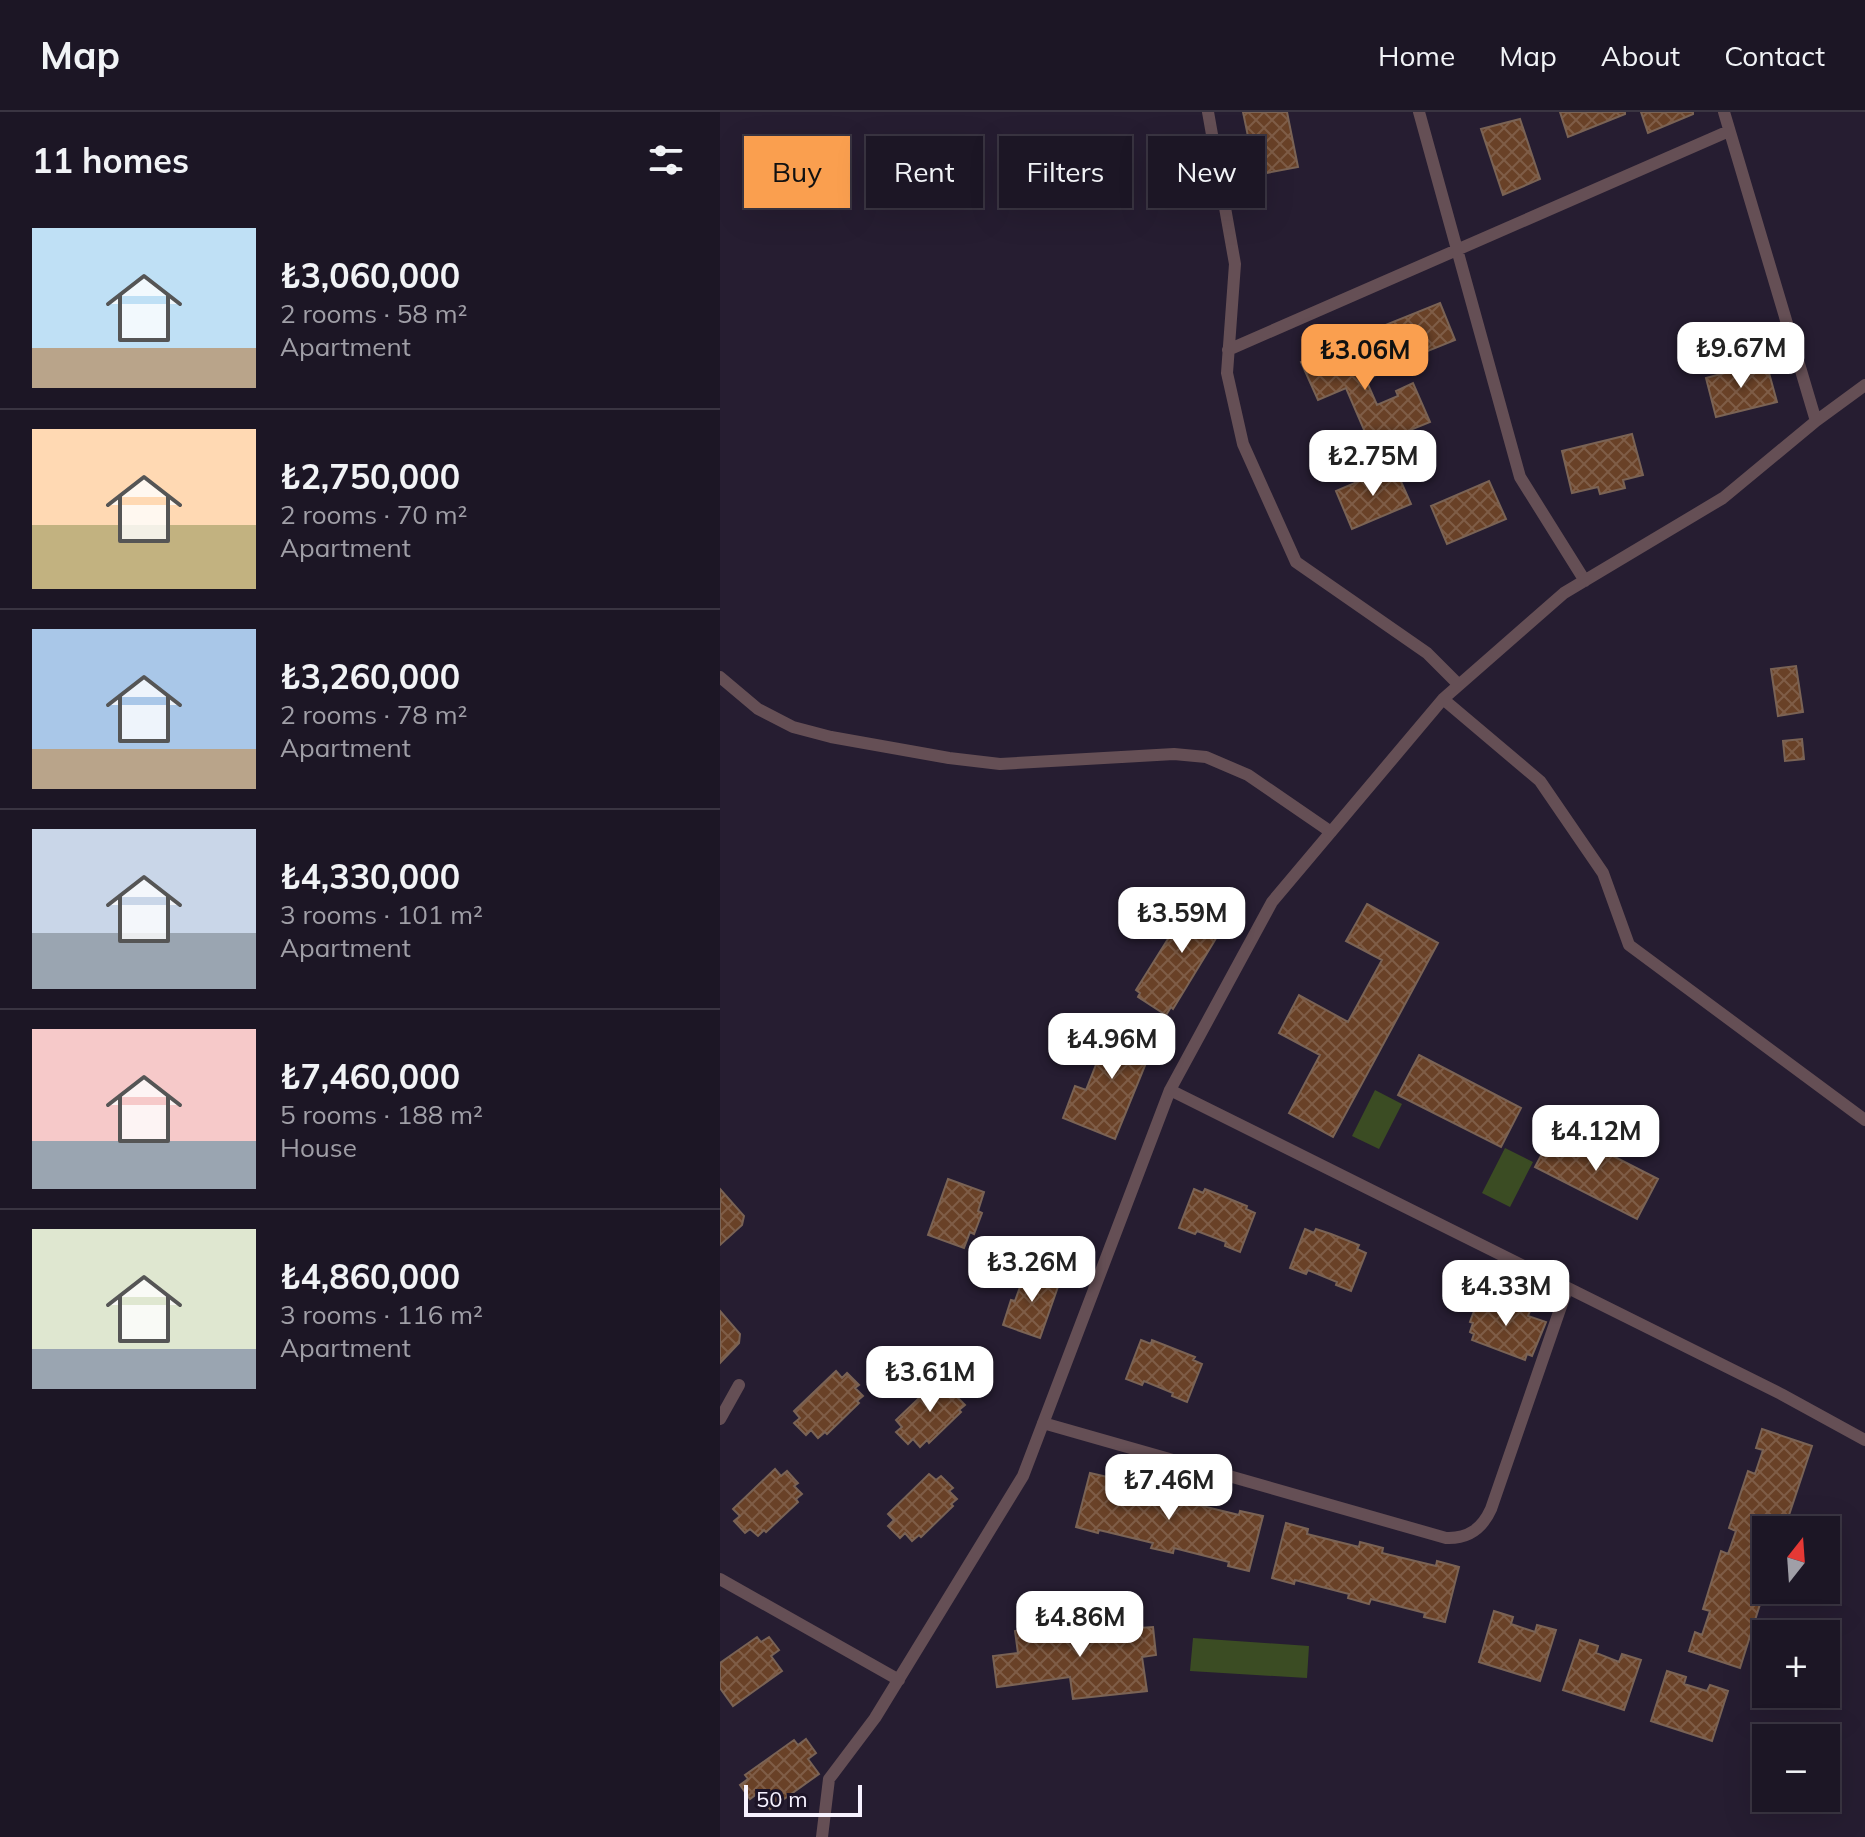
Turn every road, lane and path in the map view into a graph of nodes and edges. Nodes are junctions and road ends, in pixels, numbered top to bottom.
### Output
1 (1208, 112) edge
2 (1419, 112) edge
3 (1724, 112) edge
4 (1729, 131) junction
5 (1457, 249) junction
6 (1228, 350) junction
7 (1865, 385) edge
8 (1816, 421) junction
9 (1585, 581) junction
10 (720, 677) edge
11 (1459, 685) junction
12 (1443, 699) junction
13 (1331, 832) junction
14 (1170, 1090) junction
15 (1865, 1120) edge
16 (1567, 1289) junction
17 (739, 1385) dead end
18 (720, 1419) edge
19 (1043, 1423) junction
20 (1865, 1440) edge
21 (720, 1579) edge
22 (899, 1680) junction
23 (822, 1837) edge

1 - 6 street
2 - 5 street
3 - 4 street
4 - 5 street
4 - 8 street
5 - 6 street
5 - 9 street
6 - 11 street
7 - 8 street
8 - 9 street
9 - 11 street
10 - 13 street
11 - 12 street
12 - 13 street
12 - 15 street
13 - 14 street
14 - 16 street
14 - 19 street
16 - 19 street
16 - 20 street
17 - 18 street
19 - 22 street
21 - 22 street
22 - 23 street

